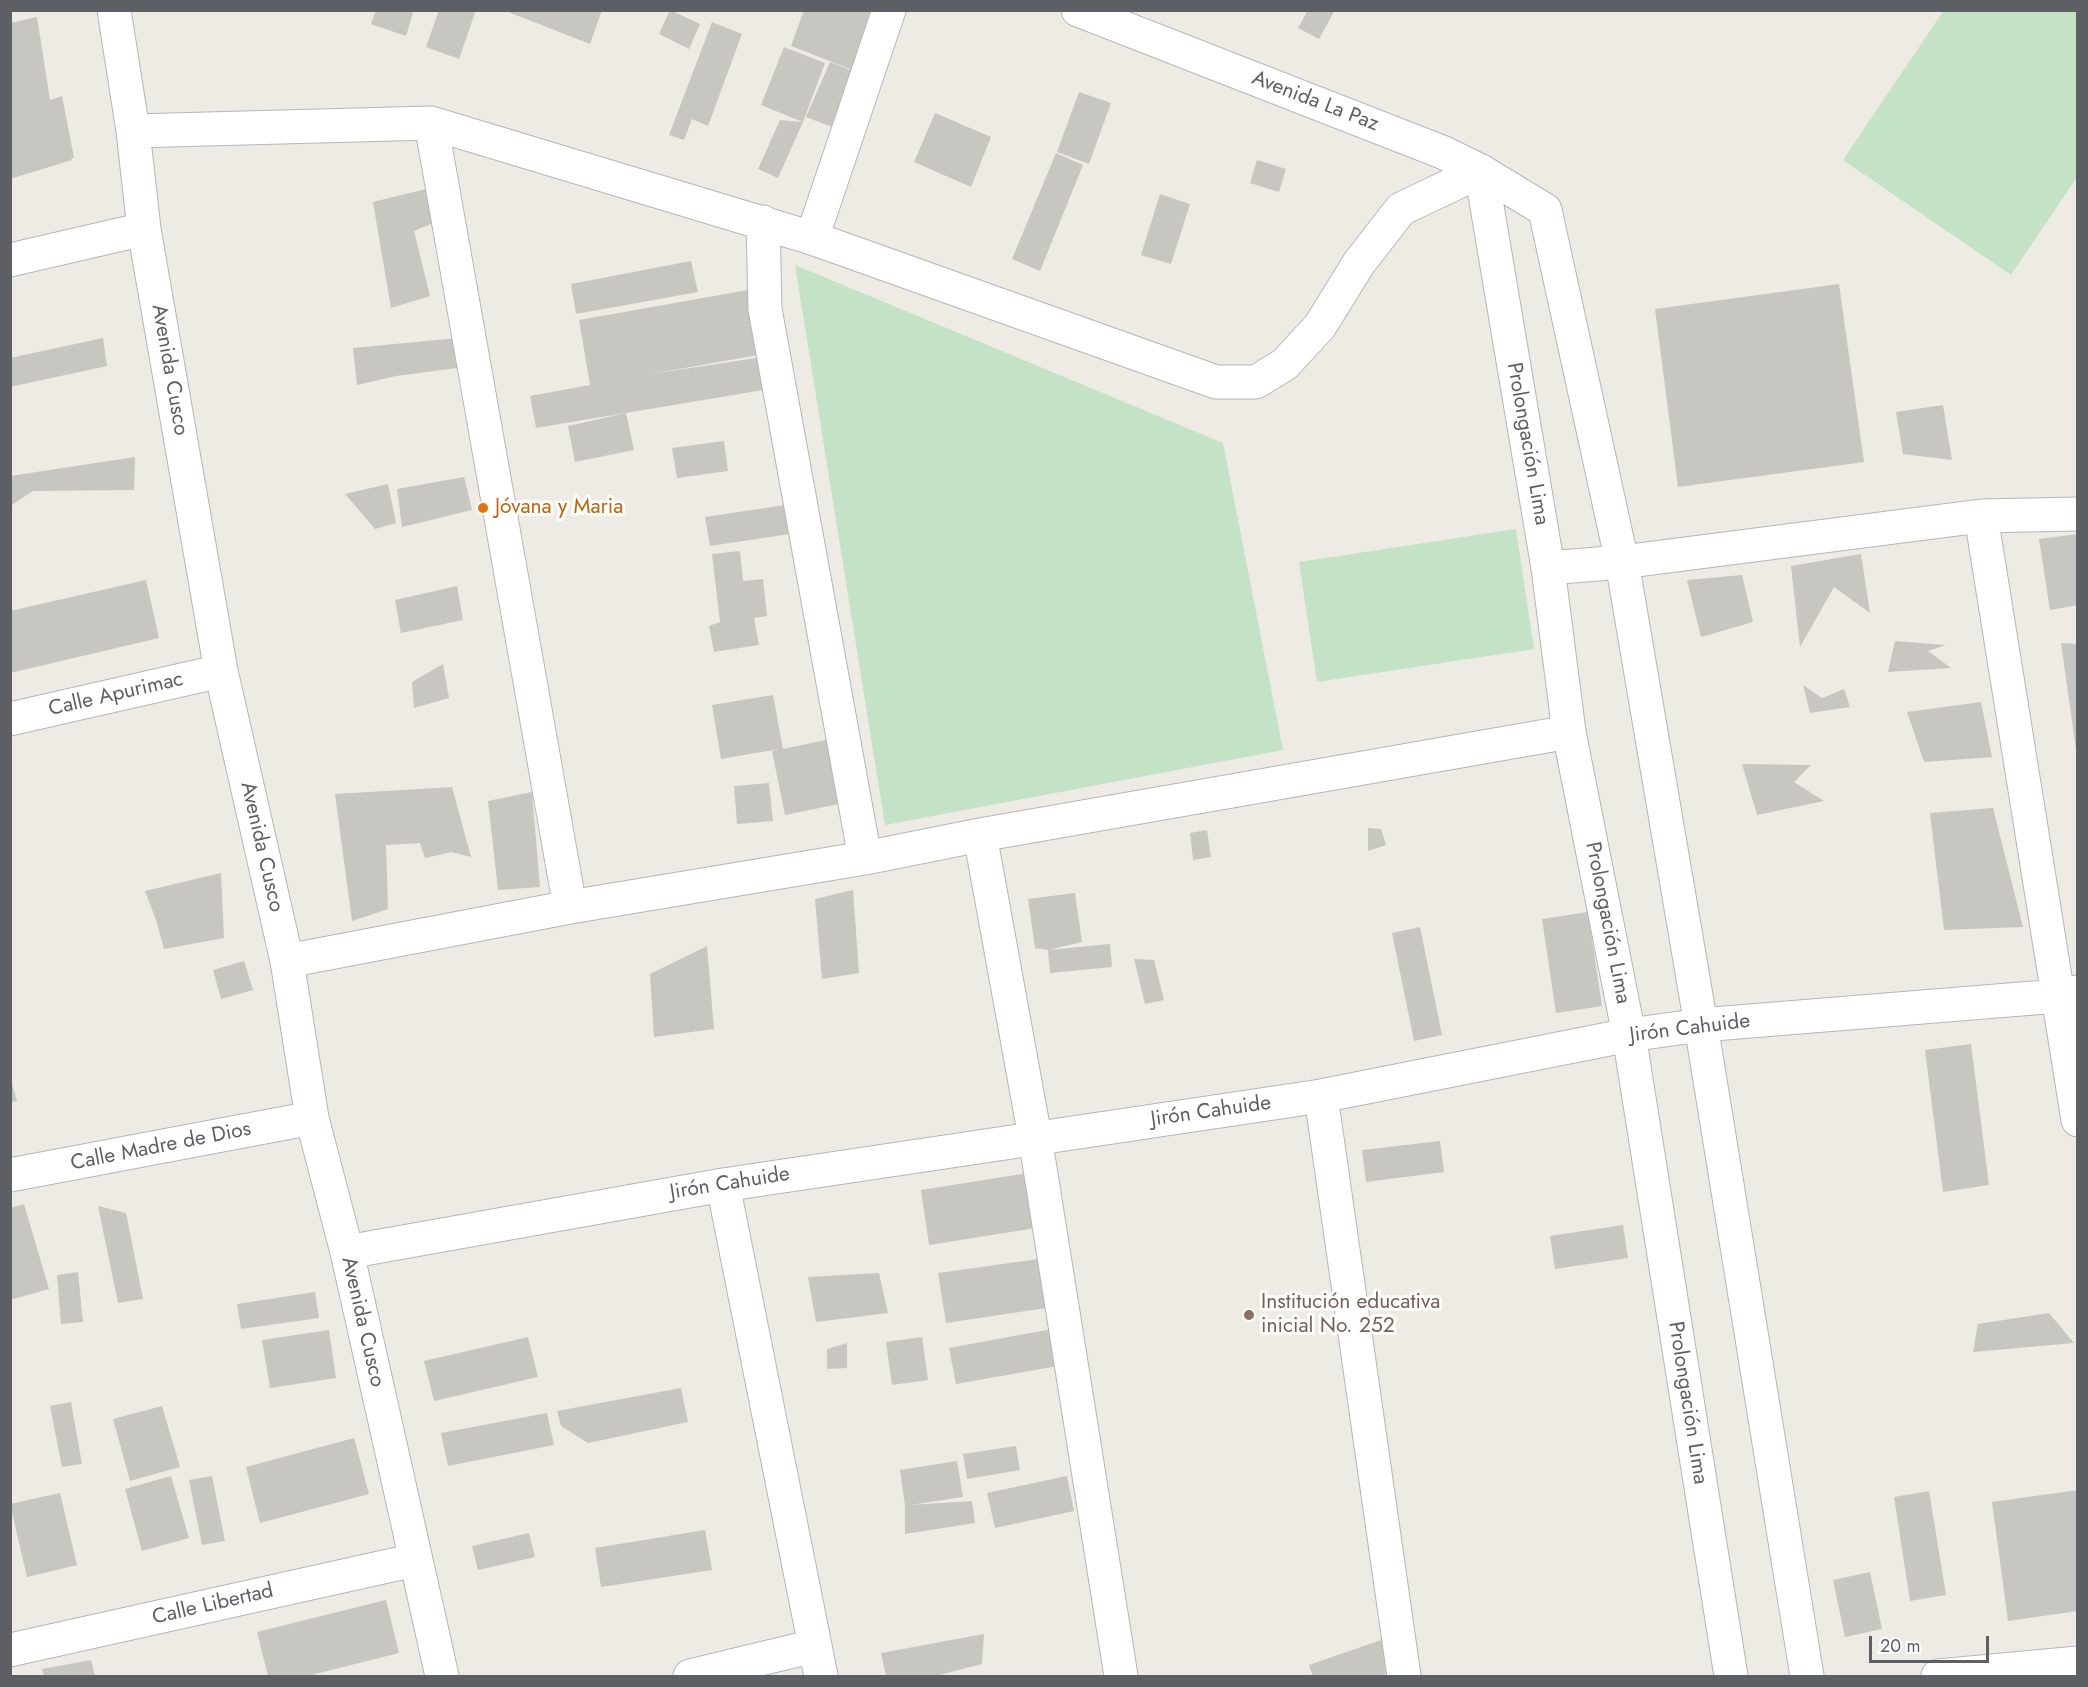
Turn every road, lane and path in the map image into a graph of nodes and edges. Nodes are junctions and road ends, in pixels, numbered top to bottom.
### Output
1 (114, 10) edge
2 (889, 10) edge
3 (1093, 13) edge
4 (431, 123) junction
5 (133, 131) junction
6 (1481, 171) junction
7 (763, 222) junction
8 (144, 229) junction
9 (812, 238) junction
10 (10, 260) edge
11 (2078, 514) edge
12 (1981, 516) junction
13 (1622, 562) junction
14 (1548, 568) junction
15 (221, 671) junction
16 (10, 719) edge
17 (1569, 732) junction
18 (980, 835) junction
19 (865, 858) junction
20 (570, 907) junction
21 (287, 962) junction
22 (2068, 994) edge
23 (1701, 1025) junction
24 (1629, 1035) junction
25 (1321, 1096) junction
26 (312, 1118) junction
27 (2078, 1120) edge
28 (1035, 1137) junction
29 (10, 1175) edge
30 (723, 1185) junction
31 (346, 1252) junction
32 (415, 1560) junction
33 (10, 1650) edge
34 (817, 1661) edge
35 (2078, 1663) edge
36 (442, 1677) edge
37 (690, 1677) edge
38 (1121, 1677) edge
39 (1404, 1677) edge
40 (1731, 1677) edge
41 (1807, 1677) edge
42 (1938, 1677) edge

1 - 5 street, Avenida Cusco
2 - 9 street
3 - 6 street, Avenida La Paz
4 - 5 street
4 - 7 street
4 - 20 street
5 - 8 street, Avenida Cusco
6 - 9 street
6 - 13 street, Avenida La Paz
6 - 14 street, Prolongación Lima
7 - 9 street
7 - 19 street
8 - 10 street
8 - 15 street, Avenida Cusco
11 - 12 street
12 - 13 street
12 - 22 street
13 - 14 street
13 - 23 street
14 - 17 street, Prolongación Lima
15 - 16 street, Calle Apurimac
15 - 21 street, Avenida Cusco
17 - 18 street
17 - 24 street, Prolongación Lima
18 - 19 street
18 - 28 street
19 - 20 street
20 - 21 street
21 - 26 street, Avenida Cusco
22 - 23 street, Jirón Cahuide
22 - 27 street
23 - 24 street, Jirón Cahuide
23 - 41 street
24 - 25 street, Jirón Cahuide
24 - 40 street, Prolongación Lima
25 - 28 street, Jirón Cahuide
25 - 39 street
26 - 29 street, Calle Madre de Dios
26 - 31 street, Avenida Cusco
28 - 30 street, Jirón Cahuide
28 - 38 street
30 - 31 street, Jirón Cahuide
30 - 34 street
31 - 32 street, Avenida Cusco
32 - 33 street, Calle Libertad
32 - 36 street, Avenida Cusco
34 - 37 street
35 - 42 street

